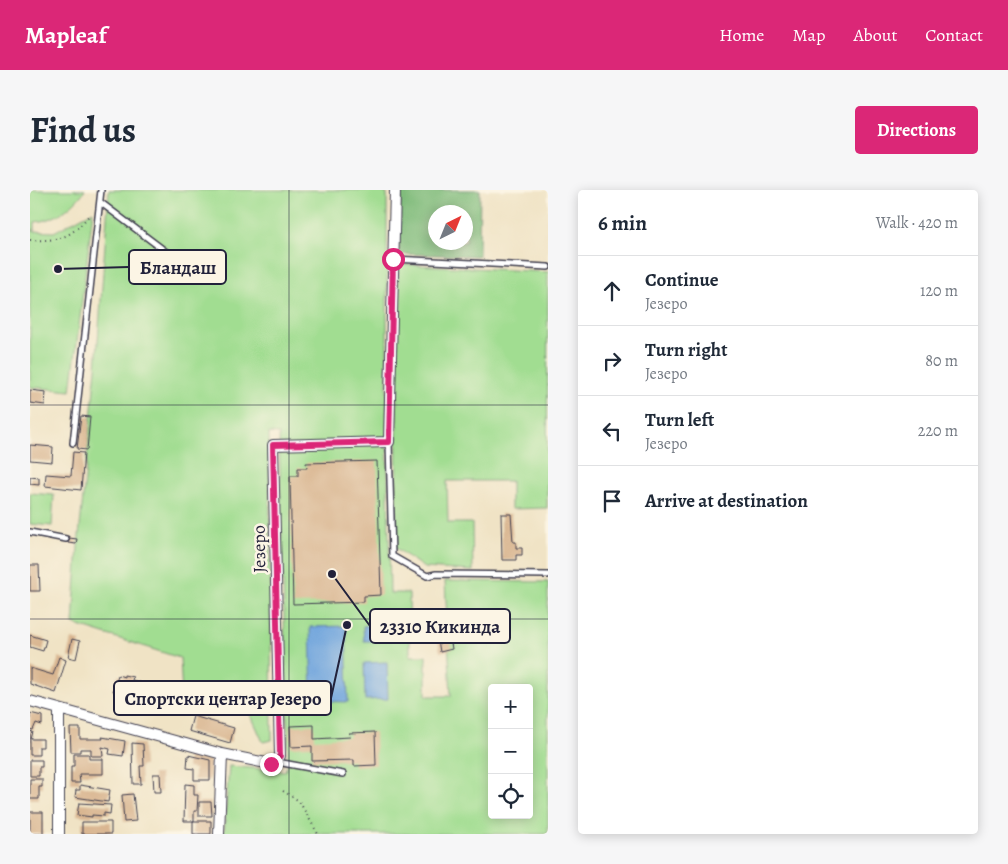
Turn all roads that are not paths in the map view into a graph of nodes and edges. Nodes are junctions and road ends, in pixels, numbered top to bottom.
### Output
1 (101, 190) edge
2 (394, 190) edge
3 (100, 202) junction
4 (169, 254) dead end
5 (393, 259) junction
6 (548, 268) edge
7 (389, 442) junction
8 (73, 443) dead end
9 (30, 532) edge
10 (66, 539) dead end
11 (548, 575) edge
12 (30, 701) edge
13 (59, 709) junction
14 (222, 754) junction
15 (273, 763) junction
16 (343, 774) dead end
17 (58, 834) edge
18 (219, 834) edge

1 - 3 lane
2 - 5 street
3 - 4 lane
3 - 8 lane
5 - 6 lane
5 - 7 street
7 - 11 lane
7 - 15 street, Језеро
9 - 10 lane
12 - 13 street
13 - 14 street
13 - 17 street
14 - 15 street
14 - 18 street
15 - 16 lane

